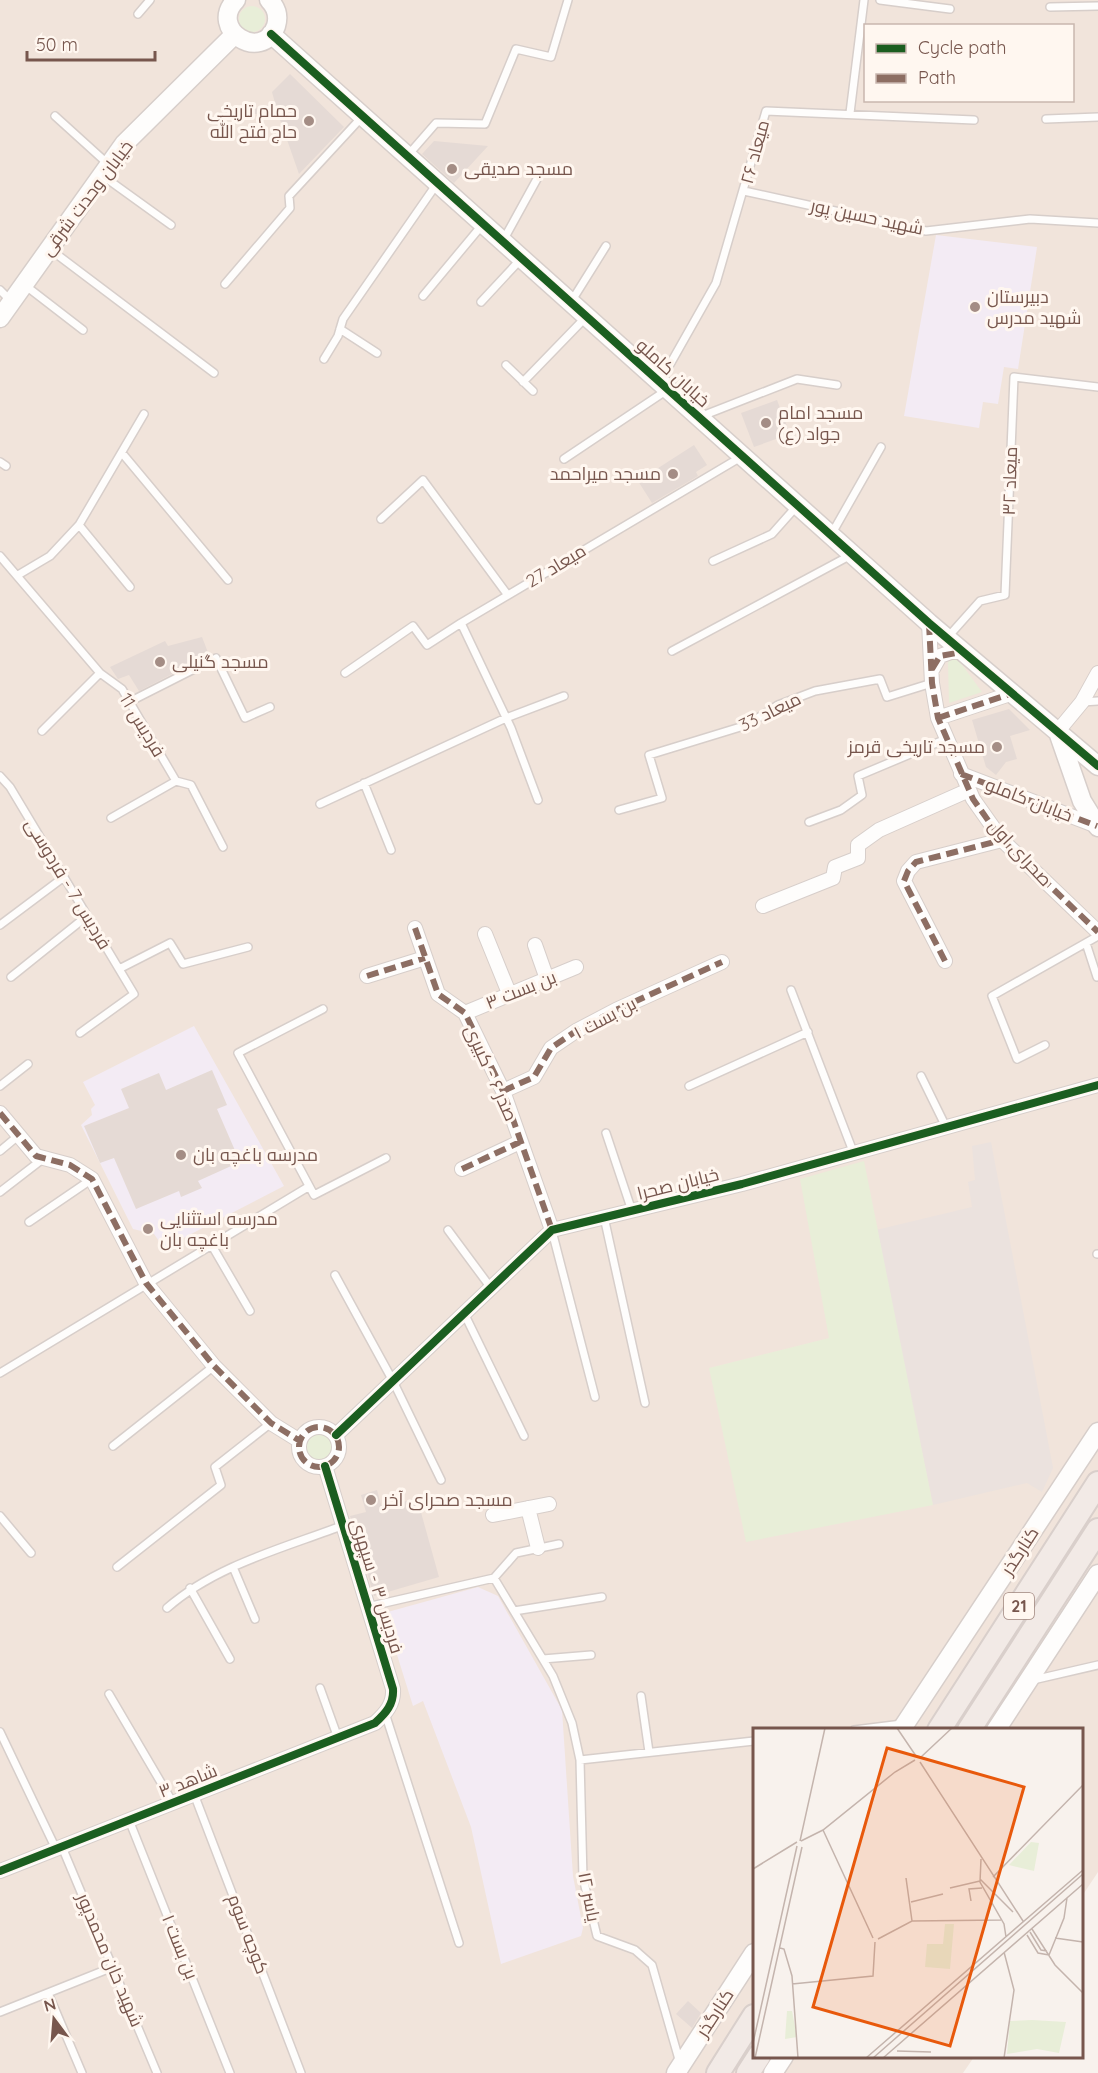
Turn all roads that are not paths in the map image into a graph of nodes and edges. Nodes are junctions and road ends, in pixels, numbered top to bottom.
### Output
1 (150, 0) edge
2 (269, 0) edge
3 (568, 0) edge
4 (864, 0) edge
5 (880, 0) edge
6 (234, 1) edge
7 (1098, 6) edge
8 (1050, 7) dead end
9 (950, 9) dead end
10 (138, 14) dead end
11 (271, 34) junction
12 (234, 35) junction
13 (850, 113) junction
14 (55, 116) dead end
15 (363, 116) junction
16 (1098, 117) edge
17 (1046, 119) dead end
18 (974, 120) dead end
19 (408, 156) junction
20 (104, 169) junction
21 (537, 179) dead end
22 (438, 183) junction
23 (744, 191) junction
24 (483, 223) junction
25 (1098, 223) edge
26 (171, 225) dead end
27 (503, 241) junction
28 (606, 246) dead end
29 (48, 248) junction
30 (522, 258) junction
31 (24, 284) junction
32 (225, 284) dead end
33 (6, 296) edge
34 (423, 296) dead end
35 (481, 302) dead end
36 (571, 302) junction
37 (587, 316) junction
38 (0, 318) edge
39 (340, 329) junction
40 (83, 330) dead end
41 (377, 353) dead end
42 (324, 359) dead end
43 (506, 365) dead end
44 (214, 373) dead end
45 (523, 382) junction
46 (837, 385) dead end
47 (664, 386) junction
48 (1098, 387) edge
49 (532, 391) dead end
50 (144, 414) dead end
51 (700, 417) junction
52 (880, 447) dead end
53 (122, 453) junction
54 (743, 456) junction
55 (564, 459) dead end
56 (798, 505) junction
57 (381, 519) dead end
58 (79, 525) junction
59 (831, 535) junction
60 (853, 554) junction
61 (0, 555) edge
62 (713, 561) dead end
63 (18, 574) junction
64 (228, 580) dead end
65 (130, 587) dead end
66 (507, 594) junction
67 (461, 622) junction
68 (929, 622) junction
69 (947, 638) junction
70 (672, 651) dead end
71 (965, 652) junction
72 (100, 673) junction
73 (345, 673) dead end
74 (1098, 673) edge
75 (932, 677) junction
76 (1013, 693) junction
77 (564, 696) dead end
78 (1098, 700) edge
79 (129, 702) junction
80 (1082, 702) junction
81 (270, 707) dead end
82 (506, 718) junction
83 (938, 718) junction
84 (42, 731) dead end
85 (1058, 731) junction
86 (946, 740) junction
87 (1098, 766) edge
88 (962, 774) junction
89 (0, 776) edge
90 (176, 781) junction
91 (364, 783) junction
92 (969, 790) junction
93 (538, 800) dead end
94 (320, 804) dead end
95 (619, 810) dead end
96 (111, 818) dead end
97 (809, 822) dead end
98 (1098, 827) edge
99 (1002, 840) junction
100 (223, 847) dead end
101 (391, 850) dead end
102 (64, 877) junction
103 (764, 906) dead end
104 (87, 916) junction
105 (0, 925) edge
106 (415, 928) dead end
107 (1098, 932) edge
108 (485, 934) dead end
109 (1098, 936) edge
110 (1086, 943) junction
111 (535, 945) dead end
112 (248, 947) dead end
113 (425, 958) junction
114 (945, 961) dead end
115 (722, 962) dead end
116 (576, 967) dead end
117 (119, 969) junction
118 (367, 976) dead end
119 (1097, 976) edge
120 (11, 977) dead end
121 (547, 979) junction
122 (791, 990) dead end
123 (509, 993) junction
124 (323, 1009) dead end
125 (465, 1013) junction
126 (808, 1032) junction
127 (80, 1033) dead end
128 (1045, 1045) dead end
129 (28, 1064) dead end
130 (921, 1076) dead end
131 (1098, 1085) edge
132 (0, 1086) edge
133 (689, 1086) dead end
134 (503, 1091) junction
135 (0, 1113) edge
136 (946, 1127) junction
137 (606, 1133) dead end
138 (18, 1136) junction
139 (520, 1142) junction
140 (0, 1151) edge
141 (854, 1154) junction
142 (44, 1158) junction
143 (386, 1158) dead end
144 (462, 1169) dead end
145 (92, 1179) junction
146 (308, 1187) junction
147 (0, 1192) edge
148 (632, 1211) junction
149 (604, 1217) junction
150 (29, 1222) dead end
151 (448, 1230) dead end
152 (552, 1230) junction
153 (212, 1244) junction
154 (335, 1275) dead end
155 (146, 1283) junction
156 (490, 1288) junction
157 (250, 1311) dead end
158 (464, 1313) junction
159 (214, 1366) junction
160 (0, 1372) edge
161 (393, 1381) junction
162 (595, 1397) dead end
163 (645, 1403) dead end
164 (271, 1423) junction
165 (1098, 1432) edge
166 (336, 1435) junction
167 (525, 1436) dead end
168 (300, 1441) junction
169 (113, 1446) dead end
170 (325, 1466) junction
171 (441, 1480) dead end
172 (1098, 1483) edge
173 (549, 1504) dead end
174 (528, 1508) junction
175 (493, 1515) dead end
176 (0, 1516) edge
177 (344, 1525) junction
178 (1098, 1530) edge
179 (559, 1544) dead end
180 (538, 1548) junction
181 (31, 1552) dead end
182 (117, 1567) dead end
183 (232, 1567) junction
184 (1098, 1574) edge
185 (494, 1578) junction
186 (190, 1588) junction
187 (602, 1597) dead end
188 (367, 1607) junction
189 (167, 1608) dead end
190 (514, 1611) junction
191 (255, 1619) dead end
192 (591, 1655) dead end
193 (230, 1659) dead end
194 (543, 1659) junction
195 (1098, 1665) edge
196 (1026, 1682) junction
197 (320, 1688) dead end
198 (109, 1694) dead end
199 (641, 1696) dead end
200 (385, 1713) junction
201 (903, 1727) edge
202 (887, 1728) edge
203 (940, 1728) edge
204 (970, 1728) edge
205 (997, 1728) edge
206 (0, 1732) edge
207 (338, 1738) junction
208 (753, 1741) edge
209 (650, 1752) junction
210 (580, 1760) junction
211 (194, 1794) junction
212 (173, 1803) junction
213 (129, 1820) junction
214 (59, 1848) junction
215 (0, 1871) edge
216 (459, 1942) dead end
217 (753, 1955) edge
218 (113, 1967) junction
219 (48, 1992) junction
220 (0, 2012) edge
221 (753, 2018) edge
222 (758, 2058) edge
223 (783, 2058) edge
224 (678, 2070) edge
225 (82, 2073) edge
226 (157, 2073) edge
227 (230, 2073) edge
228 (301, 2073) edge
229 (718, 2073) edge
230 (748, 2073) edge
231 (773, 2073) edge

1 - 10 lane
2 - 11 street
3 - 19 lane
4 - 13 lane
5 - 9 lane
6 - 12 street
7 - 8 lane
11 - 12 street
11 - 15 street, خیابان کاملو
12 - 20 street, خیابان وحدت شرقی
13 - 18 lane, میعاد ۲۶
13 - 23 lane, میعاد ۲۶
14 - 20 lane
15 - 19 street, خیابان کاملو
15 - 32 lane
16 - 17 lane
19 - 22 street, خیابان کاملو
20 - 26 lane
20 - 29 street, خیابان وحدت شرقی
21 - 27 lane
22 - 24 street, خیابان کاملو
22 - 39 lane
23 - 25 lane, شهید حسین پور
23 - 47 lane, میعاد ۲۶
24 - 27 street, خیابان کاملو
24 - 34 lane
27 - 30 street, خیابان کاملو
28 - 36 lane
29 - 31 street, خیابان وحدت شرقی
29 - 44 lane
30 - 35 lane
30 - 36 street, خیابان کاملو
31 - 33 street, خیابان وحدت شرقی
31 - 40 lane
33 - 38 street, خیابان وحدت شرقی
36 - 37 street, خیابان کاملو
37 - 45 lane
37 - 47 street, خیابان کاملو
39 - 41 lane
39 - 42 lane
43 - 45 lane
45 - 49 lane
46 - 51 lane
47 - 51 street, خیابان کاملو
47 - 55 lane
48 - 69 lane, میعاد ۳۲
50 - 53 lane
51 - 54 street, خیابان کاملو
52 - 59 lane
53 - 58 lane
53 - 64 lane
54 - 56 street, خیابان کاملو
54 - 66 lane, میعاد 27
56 - 59 street, خیابان کاملو
56 - 62 lane
57 - 66 lane
58 - 63 lane
58 - 65 lane
59 - 60 street, خیابان کاملو
60 - 68 street, خیابان کاملو
60 - 70 lane
61 - 63 lane, فردیس 11
63 - 72 lane, فردیس 11
66 - 67 lane, میعاد 27
67 - 73 lane, میعاد 27
67 - 82 lane
68 - 69 street, خیابان کاملو
68 - 75 street, صحرای اول
69 - 71 street, خیابان کاملو
71 - 75 street
71 - 76 street, خیابان کاملو
72 - 79 lane, فردیس 11
72 - 84 lane
74 - 80 street
75 - 83 street, صحرای اول
75 - 95 lane, میعاد 33
76 - 83 street
76 - 85 street, خیابان کاملو
77 - 82 lane
78 - 80 lane
79 - 81 lane
79 - 90 lane, فردیس 11
80 - 85 street
82 - 91 lane
82 - 93 lane
83 - 86 street, صحرای اول
85 - 87 street, خیابان کاملو
85 - 98 street
86 - 88 street, صحرای اول
86 - 97 lane
88 - 92 street, صحرای اول
88 - 98 street, خیابان کاملو
89 - 102 lane, فردیس 7 - فردوسی
90 - 96 lane
90 - 100 lane, فردیس 11
91 - 94 lane
91 - 101 lane
92 - 99 street, صحرای اول
92 - 103 street
99 - 107 street, صحرای اول
99 - 114 street
102 - 104 lane, فردیس 7 - فردوسی
102 - 105 lane
104 - 117 lane, فردیس 7 - فردوسی
104 - 120 lane
106 - 113 street, صدر ۶ - کبیری
108 - 123 street
109 - 110 lane
110 - 119 lane
110 - 128 lane
111 - 121 street
112 - 117 lane
113 - 118 street
113 - 125 street, صدر ۶ - کبیری
115 - 134 street, بن بست ۱
116 - 121 street, بن بست ۳
117 - 127 lane, فردیس 7 - فردوسی
121 - 123 street, بن بست ۳
122 - 126 lane
123 - 125 street, بن بست ۳
124 - 146 lane
125 - 134 street, صدر ۶ - کبیری
126 - 133 lane
126 - 141 lane
129 - 132 lane
130 - 136 lane
131 - 136 street, خیابان صحرا
134 - 139 street, صدر ۶ - کبیری
135 - 138 street
136 - 141 street, خیابان صحرا
137 - 148 lane
138 - 140 lane
138 - 142 street
139 - 144 street
139 - 152 street, صدر ۶ - کبیری
141 - 148 street, خیابان صحرا
142 - 145 street
142 - 147 lane
143 - 146 lane
145 - 150 lane
145 - 155 street
146 - 153 lane
148 - 149 street, خیابان صحرا
149 - 152 street, خیابان صحرا
149 - 163 lane
151 - 156 lane
152 - 156 street, خیابان صحرا
152 - 162 lane
153 - 155 lane
153 - 157 lane
154 - 161 lane
155 - 159 street
155 - 160 lane
156 - 158 street, خیابان صحرا
158 - 161 street, خیابان صحرا
158 - 167 lane
159 - 164 street
159 - 169 lane
161 - 166 street, خیابان صحرا
161 - 171 lane
164 - 168 street
164 - 182 lane
165 - 201 street, کنارگذر
166 - 168 street
166 - 170 street
168 - 170 street
170 - 177 street, فردیس ۳ - سپهری
172 - 203 highway, 21
173 - 174 street
174 - 175 street
174 - 180 street
176 - 181 lane
177 - 183 lane
177 - 188 street, فردیس ۳ - سپهری
178 - 204 highway, 21
179 - 180 lane
180 - 185 lane
183 - 186 lane
183 - 191 lane
184 - 196 street
185 - 188 lane
185 - 190 lane, یاسر ۱۲
186 - 189 lane
186 - 193 lane
187 - 190 lane
188 - 200 street, فردیس ۳ - سپهری
190 - 194 lane, یاسر ۱۲
192 - 194 lane
194 - 210 lane, یاسر ۱۲
195 - 196 lane
196 - 205 street
197 - 207 lane
198 - 212 lane
199 - 209 lane
200 - 207 street, شاهد ۳
200 - 216 lane
201 - 202 lane
206 - 214 lane, شهید خان محمدپور
207 - 211 street, شاهد ۳
208 - 209 lane
209 - 210 lane
210 - 224 lane, یاسر ۱۲
211 - 212 street, شاهد ۳
211 - 228 lane, کوچه سوم
212 - 213 street, شاهد ۳
213 - 214 street, شاهد ۳
213 - 227 lane, بن بست ۱
214 - 215 street, شاهد ۳
214 - 218 lane, شهید خان محمدپور
217 - 224 street, کنارگذر
218 - 219 lane
218 - 226 lane, شهید خان محمدپور
219 - 220 lane
219 - 225 lane
221 - 229 highway
222 - 230 highway
223 - 231 street

